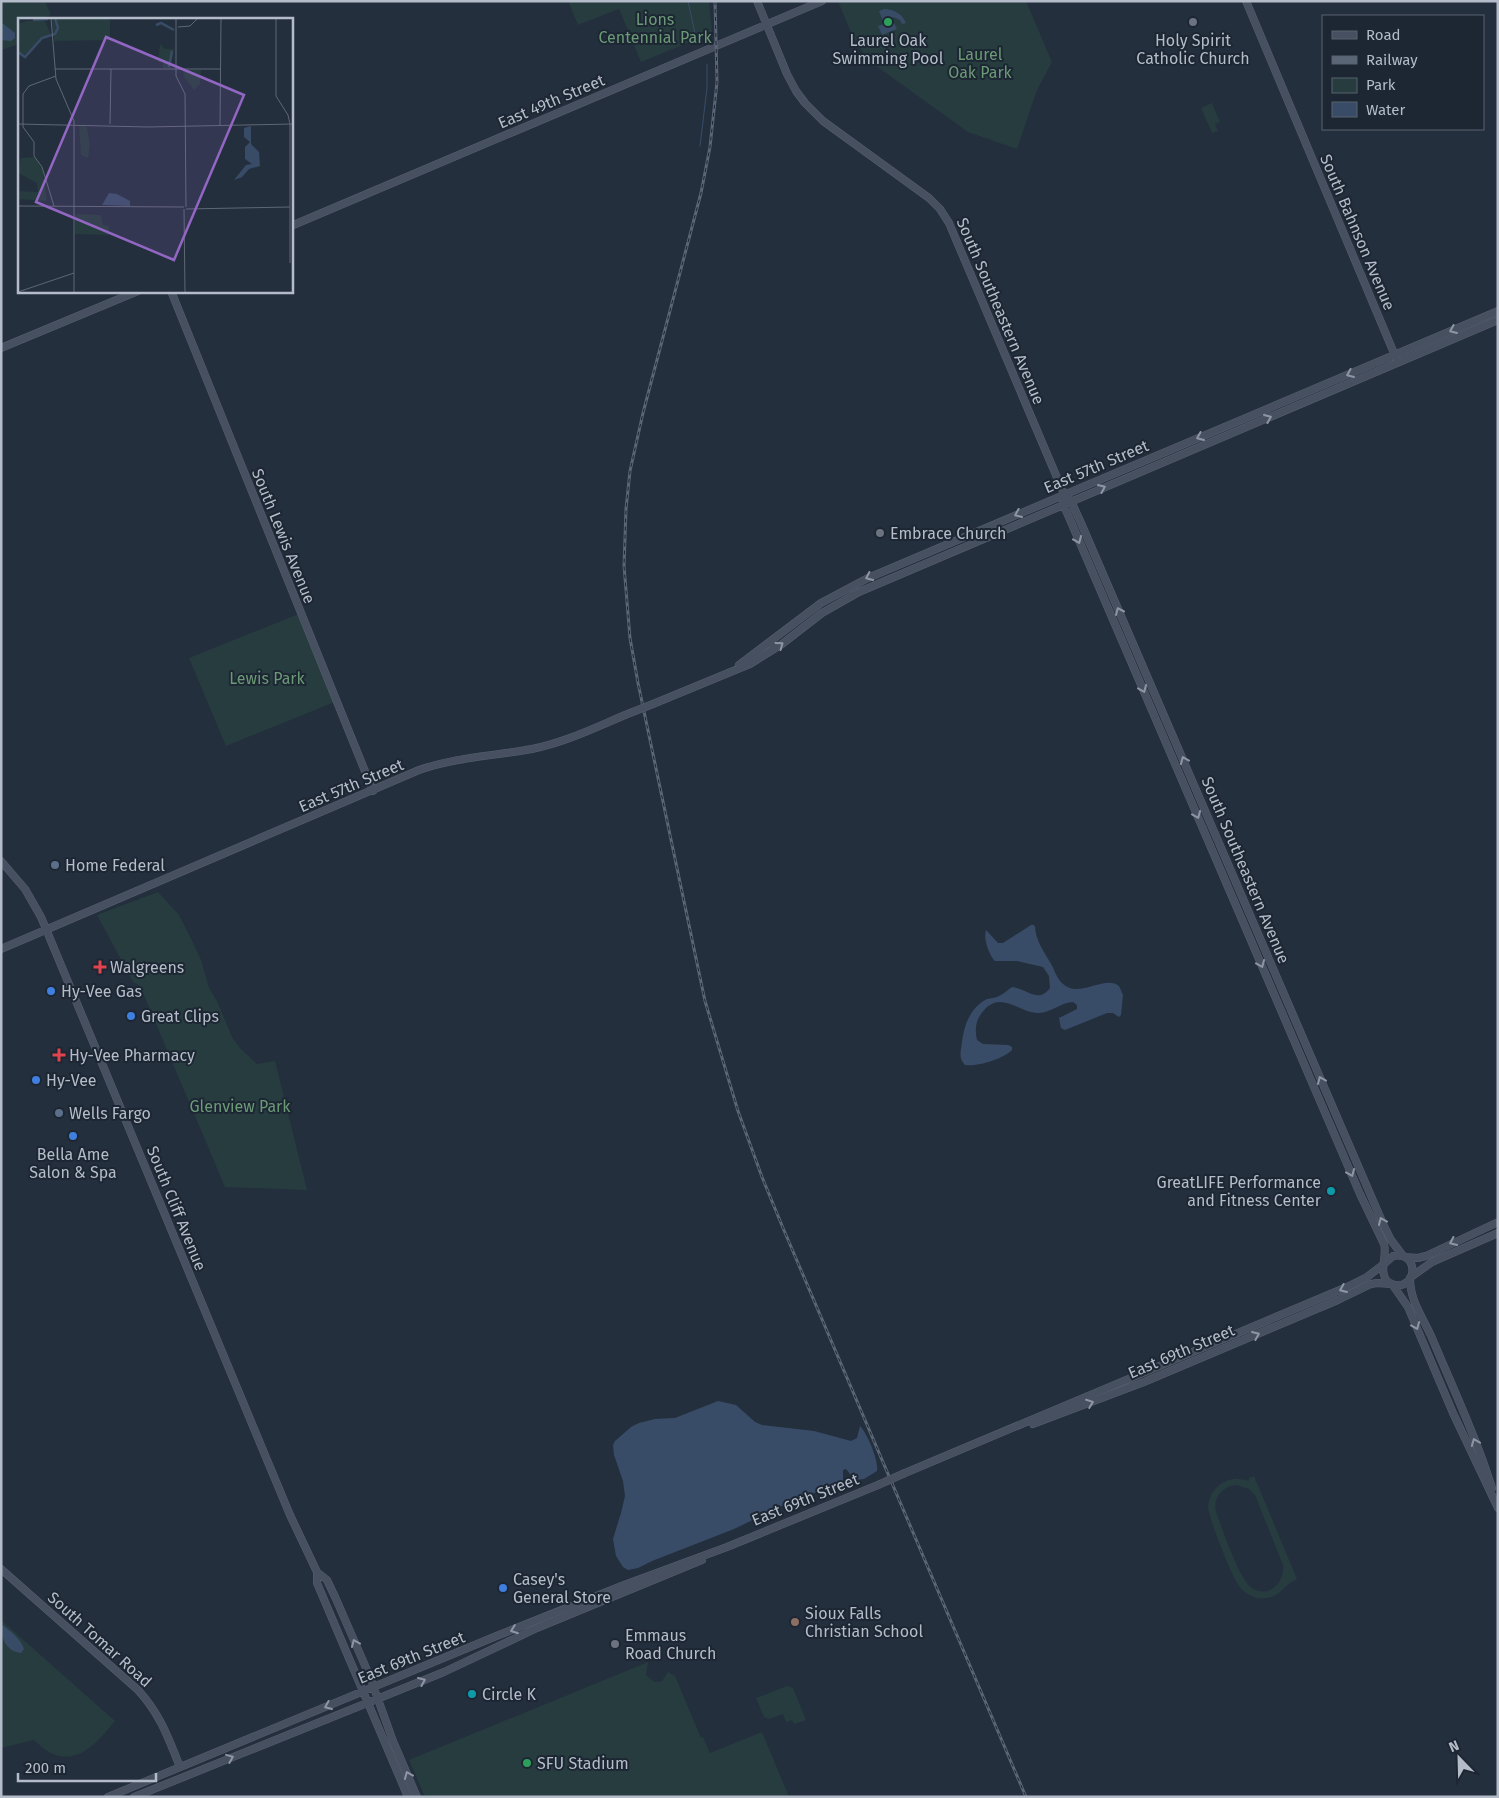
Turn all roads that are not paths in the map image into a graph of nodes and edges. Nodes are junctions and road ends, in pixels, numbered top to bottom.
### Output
1 (757, 1) edge
2 (822, 1) edge
3 (1246, 1) edge
4 (766, 25) junction
5 (292, 226) edge
6 (136, 292) edge
7 (171, 292) edge
8 (1498, 311) edge
9 (1498, 320) edge
10 (1, 348) edge
11 (1395, 355) junction
12 (1398, 363) junction
13 (1064, 494) junction
14 (1071, 501) junction
15 (1064, 504) junction
16 (940, 546) junction
17 (889, 579) junction
18 (721, 675) junction
19 (373, 791) junction
20 (1, 861) edge
21 (47, 930) junction
22 (1, 949) edge
23 (1498, 1222) edge
24 (1498, 1228) edge
25 (1498, 1233) edge
26 (1480, 1240) junction
27 (1404, 1257) junction
28 (1384, 1263) junction
29 (1411, 1277) junction
30 (1392, 1284) junction
31 (978, 1443) junction
32 (1498, 1506) edge
33 (726, 1547) junction
34 (1, 1569) edge
35 (317, 1572) junction
36 (373, 1688) junction
37 (363, 1692) junction
38 (377, 1699) junction
39 (368, 1703) junction
40 (180, 1767) junction
41 (108, 1797) edge
42 (134, 1797) edge
43 (408, 1797) edge
44 (417, 1797) edge

1 - 4 main road, South Southeastern Avenue
2 - 4 main road, East 49th Street
3 - 11 main road, South Bahnson Avenue
4 - 5 main road, East 49th Street
4 - 13 main road, South Southeastern Avenue
6 - 10 main road
7 - 19 main road, South Lewis Avenue
8 -> 11 main road, East 57th Street
9 - 12 main road, East 57th Street
11 - 12 main road, South Bahnson Avenue
11 -> 13 main road, East 57th Street
14 -> 12 main road, East 57th Street
13 - 14 main road, South Southeastern Avenue
13 - 15 main road, South Southeastern Avenue
13 -> 16 main road, East 57th Street
14 - 15 main road, East 57th Street
27 -> 14 main road, South Southeastern Avenue
15 - 17 main road, East 57th Street
15 -> 28 main road, South Southeastern Avenue
16 - 17 main road
16 -> 18 main road, East 57th Street
18 -> 17 main road, East 57th Street
18 - 19 main road, East 57th Street, bridge
19 - 21 main road, East 57th Street
20 - 21 main road, South Cliff Avenue
21 - 22 main road, East 57th Street
21 - 35 main road, South Cliff Avenue
23 -> 27 main road
24 - 26 main road
25 - 26 main road
26 - 29 main road
27 - 28 main road
27 - 29 main road
28 - 30 main road
28 -> 31 main road, East 69th Street
29 - 30 main road
32 -> 29 main road
31 -> 30 main road, East 69th Street
30 -> 32 main road
31 - 33 main road, East 69th Street, bridge
33 -> 36 main road, East 69th Street
38 -> 33 main road, East 69th Street
34 - 40 main road, South Tomar Road
36 -> 35 main road, South Cliff Avenue
35 - 37 main road, South Cliff Avenue
36 - 37 main road, East 69th Street
36 - 38 main road, South Cliff Avenue
37 - 39 main road, South Cliff Avenue
37 -> 40 main road, East 69th Street
38 - 39 main road, East 69th Street
44 -> 38 main road, South Cliff Avenue
42 -> 39 main road, East 69th Street
39 - 43 main road, South Cliff Avenue
40 - 41 main road, East 69th Street

